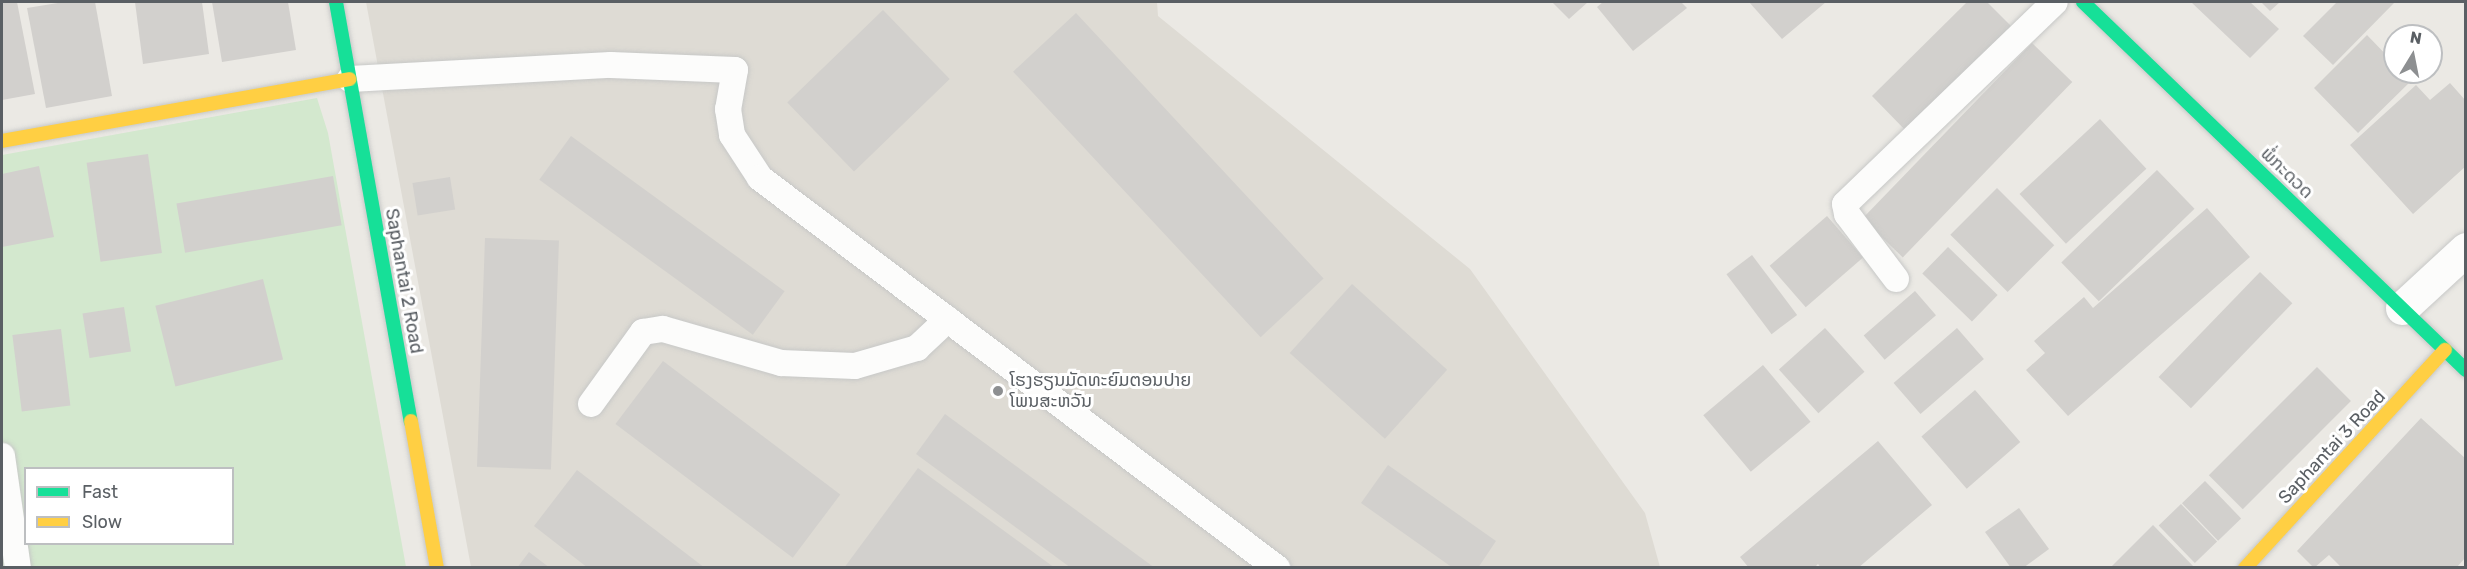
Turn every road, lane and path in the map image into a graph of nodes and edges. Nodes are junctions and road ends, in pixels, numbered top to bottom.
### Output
1 (336, 2) edge
2 (2055, 2) edge
3 (2083, 2) edge
4 (350, 79) junction
5 (2, 141) edge
6 (2466, 249) edge
7 (1896, 279) dead end
8 (2402, 308) junction
9 (948, 319) junction
10 (2445, 350) junction
11 (2466, 370) edge
12 (591, 404) dead end
13 (2, 456) edge
14 (18, 567) edge
15 (437, 567) edge
16 (1275, 567) edge
17 (2245, 567) edge

1 - 4 street, Saphantai 2 Road
2 - 7 lane
3 - 8 street, ພໍ່ກະດວດ
4 - 5 street
4 - 9 lane
4 - 15 street, Saphantai 2 Road
6 - 8 street
8 - 10 street, ພໍ່ກະດວດ
9 - 12 lane
9 - 16 lane
10 - 11 street, ພໍ່ກະດວດ
10 - 17 street, Saphantai 3 Road
13 - 14 lane

